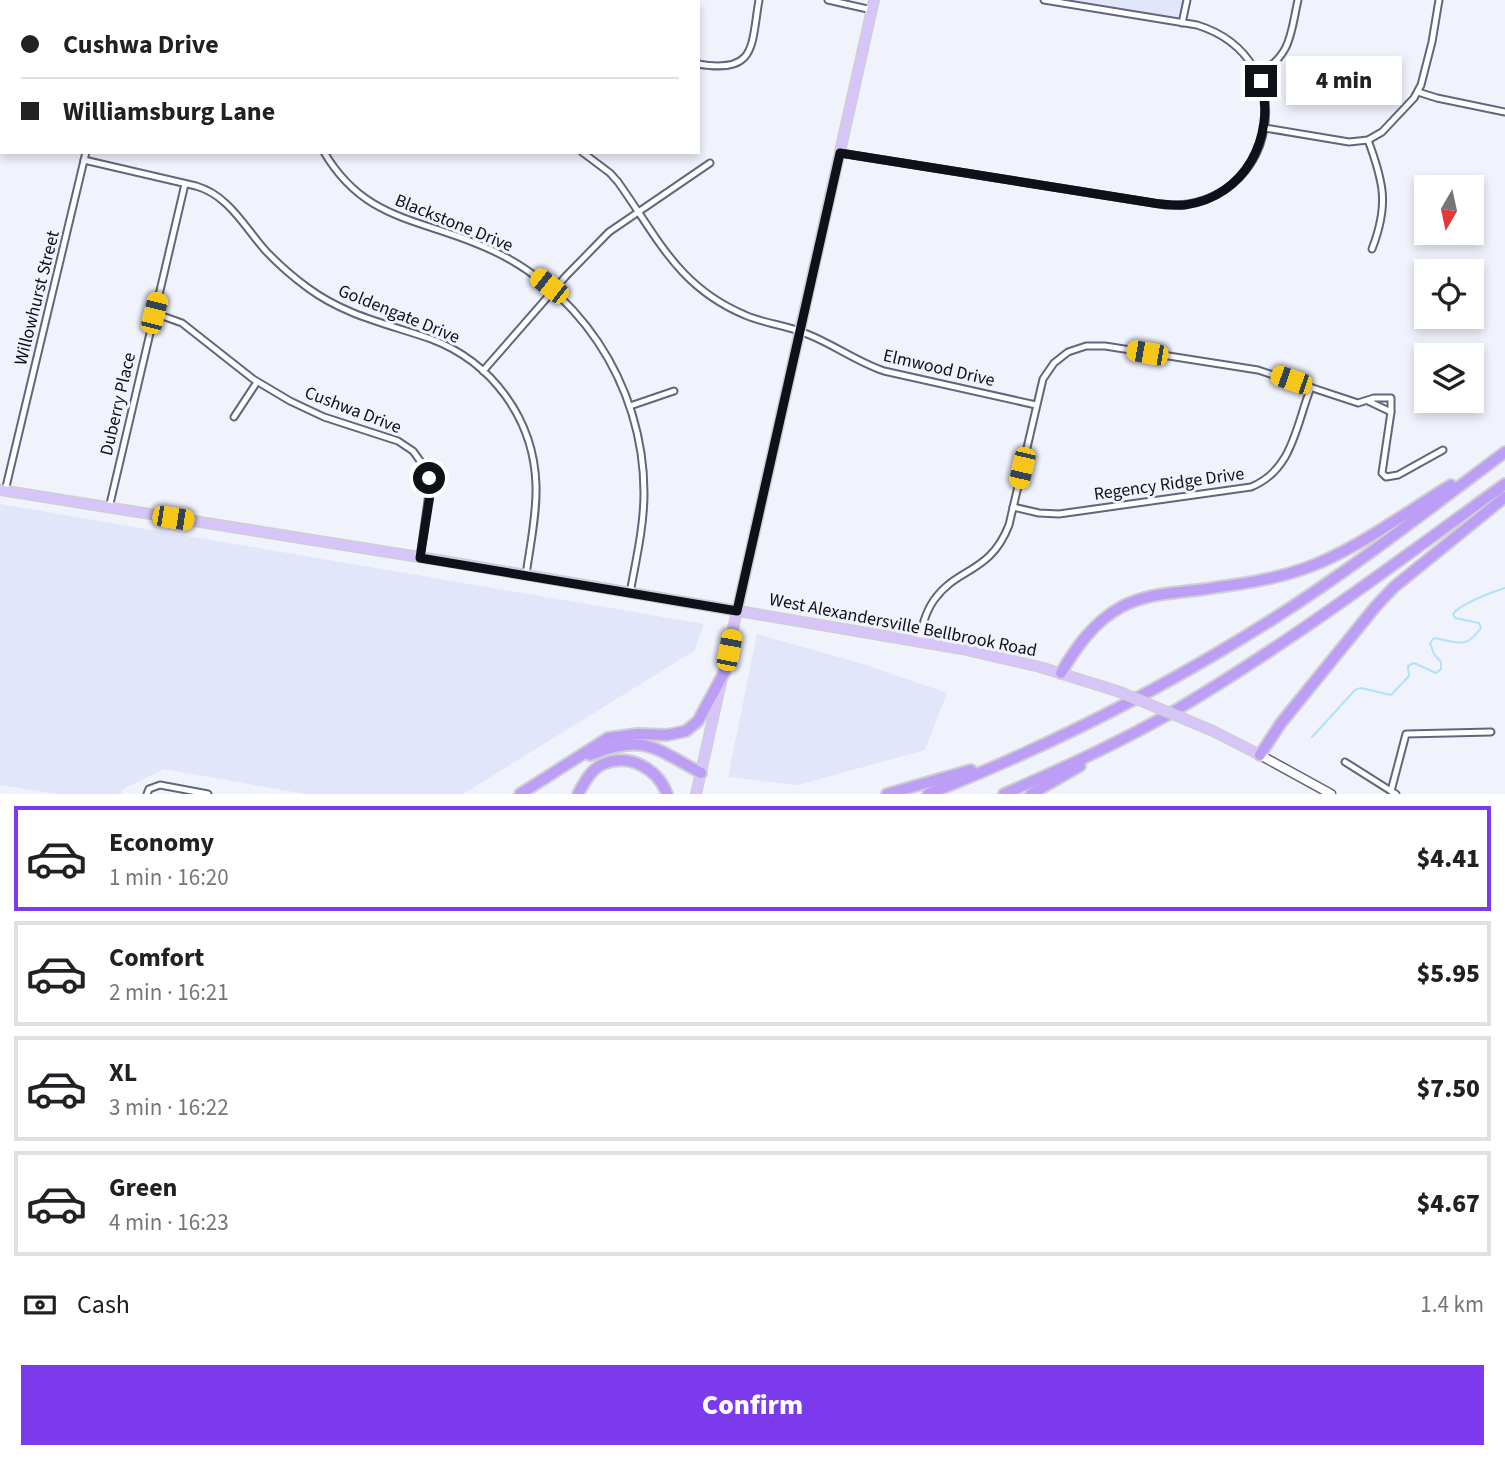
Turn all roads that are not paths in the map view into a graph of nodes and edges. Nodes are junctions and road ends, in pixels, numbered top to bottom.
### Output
1 (760, 0) edge
2 (828, 0) edge
3 (1044, 0) edge
4 (1187, 0) edge
5 (1298, 0) edge
6 (1439, 0) edge
7 (873, 5) edge
8 (1182, 23) junction
9 (700, 64) edge
10 (1258, 75) junction
11 (1418, 92) junction
12 (1505, 112) edge
13 (1265, 128) junction
14 (1368, 140) junction
15 (840, 153) junction
16 (86, 154) edge
17 (326, 154) edge
18 (585, 154) edge
19 (85, 159) junction
20 (710, 163) dead end
21 (186, 184) junction
22 (638, 212) junction
23 (1372, 249) dead end
24 (554, 291) junction
25 (154, 313) junction
26 (800, 331) junction
27 (483, 370) junction
28 (257, 382) junction
29 (1311, 387) junction
30 (674, 390) dead end
31 (1368, 401) junction
32 (1036, 405) junction
33 (630, 406) junction
34 (1391, 412) junction
35 (234, 417) dead end
36 (1443, 450) dead end
37 (1502, 455) edge
38 (1505, 484) edge
39 (2, 490) edge
40 (1505, 497) edge
41 (1013, 507) junction
42 (109, 508) junction
43 (420, 558) junction
44 (526, 575) junction
45 (631, 593) junction
46 (737, 611) junction
47 (919, 641) junction
48 (725, 671) junction
49 (1061, 673) junction
50 (1491, 732) dead end
51 (1130, 734) junction
52 (1260, 755) junction
53 (1011, 759) junction
54 (1345, 762) dead end
55 (571, 763) junction
56 (701, 773) junction
57 (1394, 792) edge
58 (147, 794) edge
59 (208, 794) edge
60 (520, 794) edge
61 (579, 794) edge
62 (667, 794) edge
63 (696, 794) edge
64 (887, 794) edge
65 (928, 794) edge
66 (1004, 794) edge
67 (1031, 794) edge
68 (1331, 794) edge

1 - 9 street
2 - 7 street
3 - 8 street
4 - 8 street
5 - 10 street
6 - 11 street
7 - 15 main road
8 - 10 street
10 - 13 street
11 - 12 street
11 - 14 street
13 - 14 street
13 - 15 street
14 - 23 street
15 - 26 main road
16 - 19 street, Willowhurst Street
17 - 24 street, Blackstone Drive
18 - 22 street, Elmwood Drive
19 - 21 street, Goldengate Drive
19 - 39 street, Willowhurst Street
20 - 22 street
21 - 25 street, Duberry Place
21 - 27 street, Goldengate Drive
22 - 24 street
22 - 26 street, Elmwood Drive
24 - 27 street
24 - 33 street, Blackstone Drive
25 - 28 street, Cushwa Drive
25 - 42 street, Duberry Place
26 - 32 street, Elmwood Drive
26 - 46 main road
27 - 44 street, Goldengate Drive
28 - 35 street
28 - 43 street, Cushwa Drive
29 - 31 street
29 - 32 street
29 - 41 street, Regency Ridge Drive
30 - 33 street
31 - 34 street
31 - 34 street
32 - 41 street
33 - 45 street, Blackstone Drive
34 - 36 street
37 - 49 highway
37 - 53 highway
38 - 51 highway
39 - 42 main road, West Alexandersville Bellbrook Road
40 - 52 highway
41 - 47 street
42 - 43 main road, West Alexandersville Bellbrook Road
43 - 44 main road, West Alexandersville Bellbrook Road
44 - 45 main road, West Alexandersville Bellbrook Road
45 - 46 main road, West Alexandersville Bellbrook Road
46 - 47 main road, West Alexandersville Bellbrook Road
46 - 48 main road
47 - 49 main road, West Alexandersville Bellbrook Road
48 - 55 highway
48 - 56 main road
49 - 52 main road, West Alexandersville Bellbrook Road, bridge
50 - 57 street
51 - 66 highway
51 - 67 highway
52 - 68 main road, West Alexandersville Bellbrook Road
53 - 64 highway
53 - 65 highway
54 - 57 street
55 - 56 highway
55 - 60 highway
56 - 63 main road
58 - 59 street
61 - 62 highway

